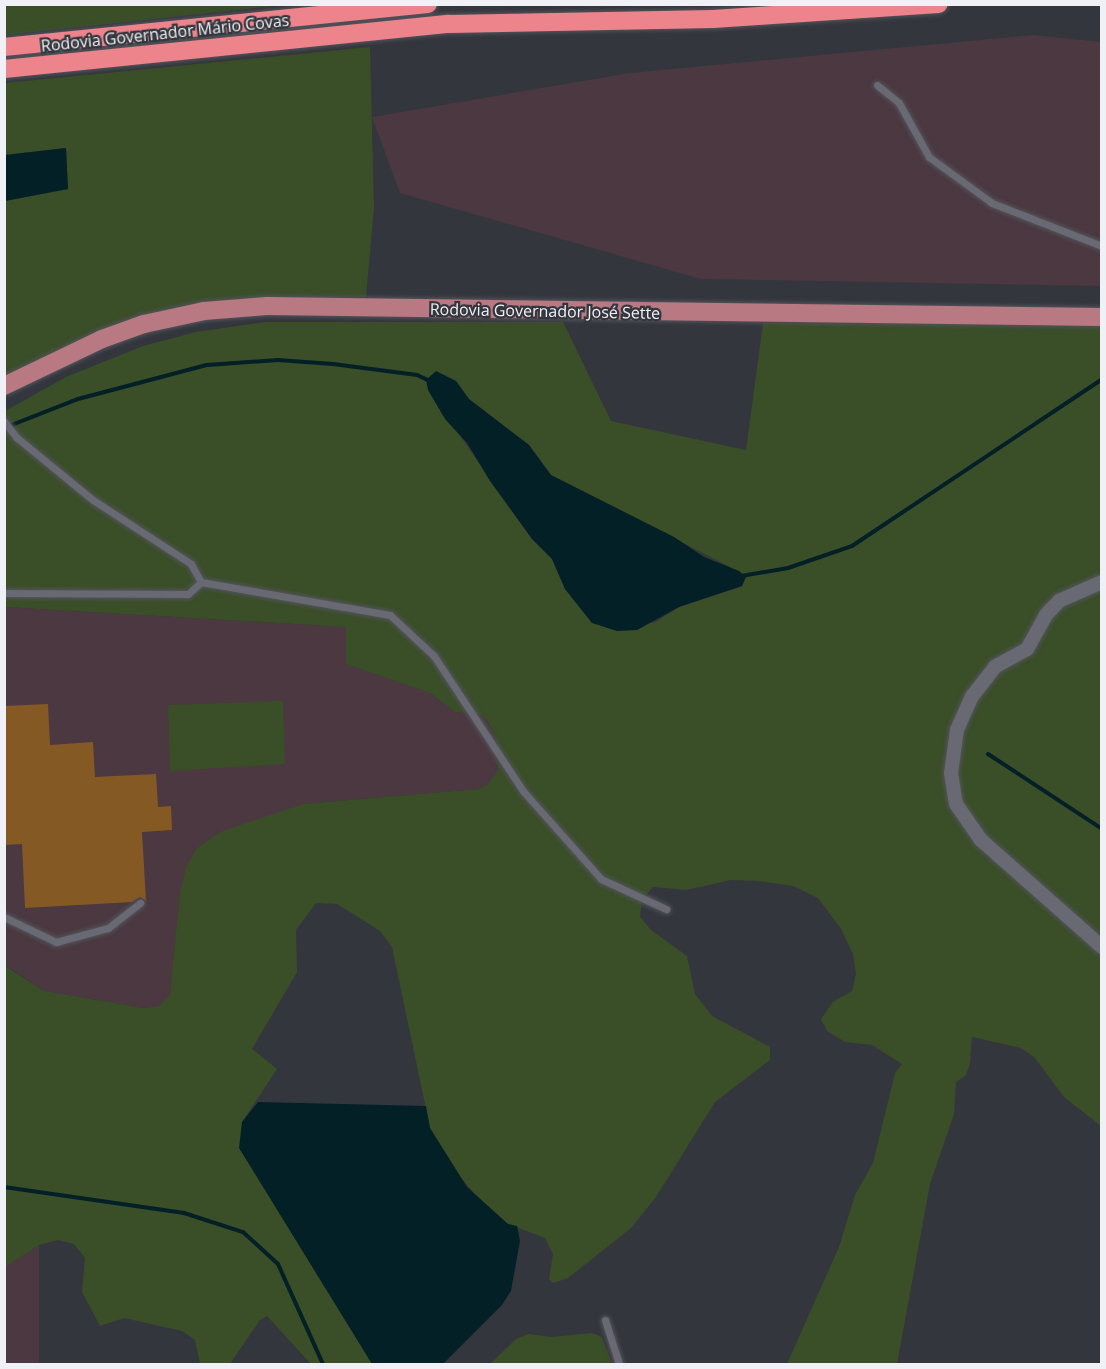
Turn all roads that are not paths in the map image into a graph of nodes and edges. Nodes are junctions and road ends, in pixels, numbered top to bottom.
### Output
1 (428, 4) edge
2 (939, 4) edge
3 (4, 47) edge
4 (4, 69) edge
5 (877, 85) dead end
6 (1101, 246) edge
7 (1101, 317) edge
8 (4, 386) edge
9 (4, 421) edge
10 (201, 582) junction
11 (1101, 582) edge
12 (4, 593) edge
13 (140, 903) dead end
14 (666, 909) dead end
15 (4, 917) edge
16 (1101, 947) edge
17 (605, 1320) dead end
18 (619, 1365) edge

1 - 3 highway, Rodovia Governador Mário Covas
2 - 4 highway, Rodovia Governador Mário Covas
5 - 6 lane
7 - 8 main road, Rodovia Governador José Sette
9 - 10 lane
10 - 12 lane
10 - 14 lane
11 - 16 street
13 - 15 lane
17 - 18 lane

